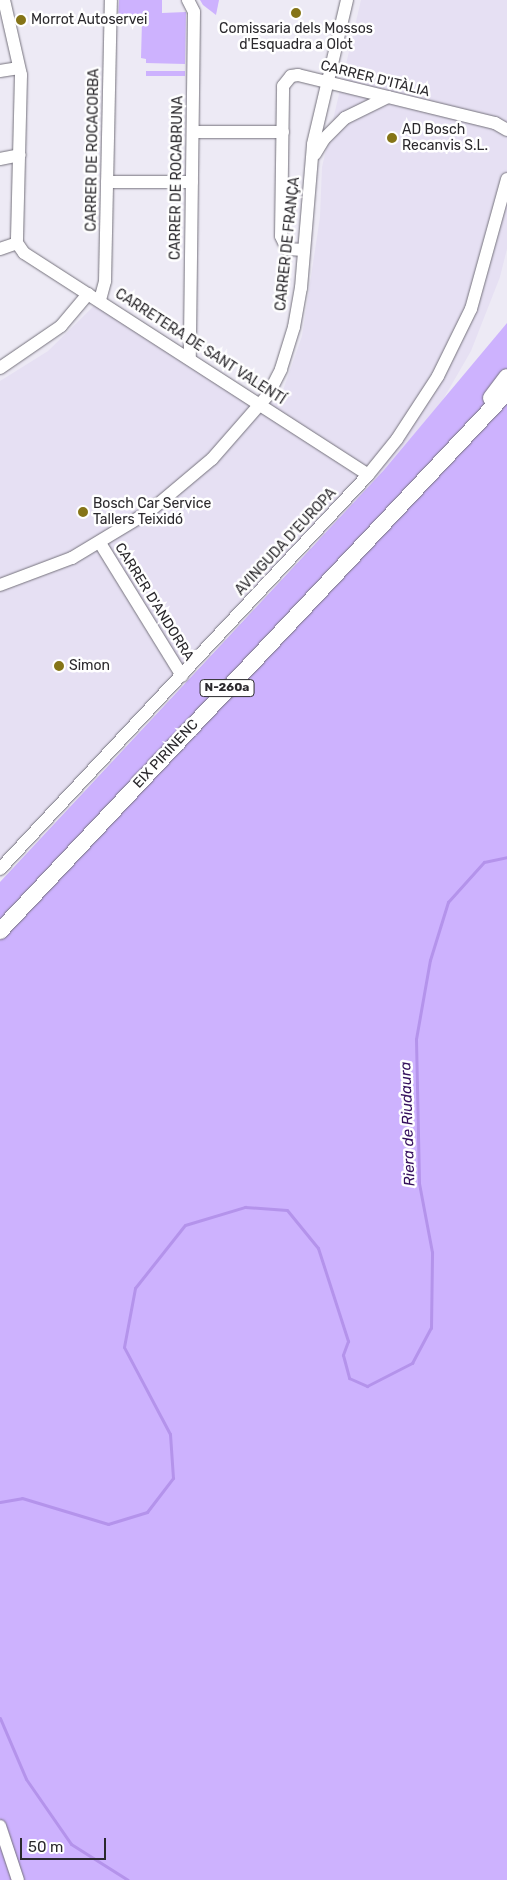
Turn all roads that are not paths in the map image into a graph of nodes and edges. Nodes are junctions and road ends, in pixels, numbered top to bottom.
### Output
1 (4, 0) edge
2 (111, 0) edge
3 (188, 0) edge
4 (346, 0) edge
5 (19, 68) junction
6 (0, 71) edge
7 (326, 82) junction
8 (388, 97) junction
9 (503, 126) edge
10 (193, 132) junction
11 (283, 132) junction
12 (20, 155) junction
13 (0, 159) edge
14 (311, 164) junction
15 (507, 180) edge
16 (107, 182) junction
17 (192, 182) junction
18 (17, 243) junction
19 (0, 249) edge
20 (304, 250) junction
21 (88, 294) junction
22 (100, 300) junction
23 (190, 359) junction
24 (0, 368) edge
25 (507, 377) edge
26 (507, 392) edge
27 (260, 405) junction
28 (454, 445) junction
29 (368, 475) junction
30 (100, 543) junction
31 (0, 585) edge
32 (182, 676) junction
33 (0, 870) edge
34 (0, 932) edge
35 (0, 1826) edge
36 (18, 1880) edge

1 - 5 street
2 - 16 street, CARRER DE ROCACORBA
3 - 10 street, CARRER DE ROCABRUNA
4 - 7 street, CARRER DE FRANÇA
5 - 6 street
5 - 12 street
7 - 8 street, CARRER D'ITÀLIA
7 - 11 street, CARRER D'ITÀLIA
7 - 14 street, CARRER DE FRANÇA
8 - 9 street, CARRER D'ITÀLIA
8 - 14 street
10 - 11 street
10 - 17 street, CARRER DE ROCABRUNA
11 - 20 street, CARRER D'ITÀLIA
12 - 13 street
12 - 18 street
14 - 20 street, CARRER DE FRANÇA
15 - 29 street, AVINGUDA D'EUROPA
16 - 17 street
16 - 22 street, CARRER DE ROCACORBA
17 - 23 street, CARRER DE ROCABRUNA
18 - 19 street
18 - 21 street, CARRETERA DE SANT VALENTÍ
20 - 27 street, CARRER DE FRANÇA
21 - 22 street, CARRETERA DE SANT VALENTÍ
21 - 24 street
22 - 23 street, CARRETERA DE SANT VALENTÍ
23 - 27 street, CARRETERA DE SANT VALENTÍ
25 - 28 main road, EIX PIRINENC / N-260a
26 - 28 main road, EIX PIRINENC / N-260a
27 - 29 street, CARRETERA DE SANT VALENTÍ
27 - 30 street, CARRER DE FRANÇA
28 - 34 main road, EIX PIRINENC / N-260a
29 - 32 street, AVINGUDA D'EUROPA
30 - 31 street, CARRER DE FRANÇA
30 - 32 street, CARRER D'ANDORRA
32 - 33 street, AVINGUDA D'EUROPA
35 - 36 street

